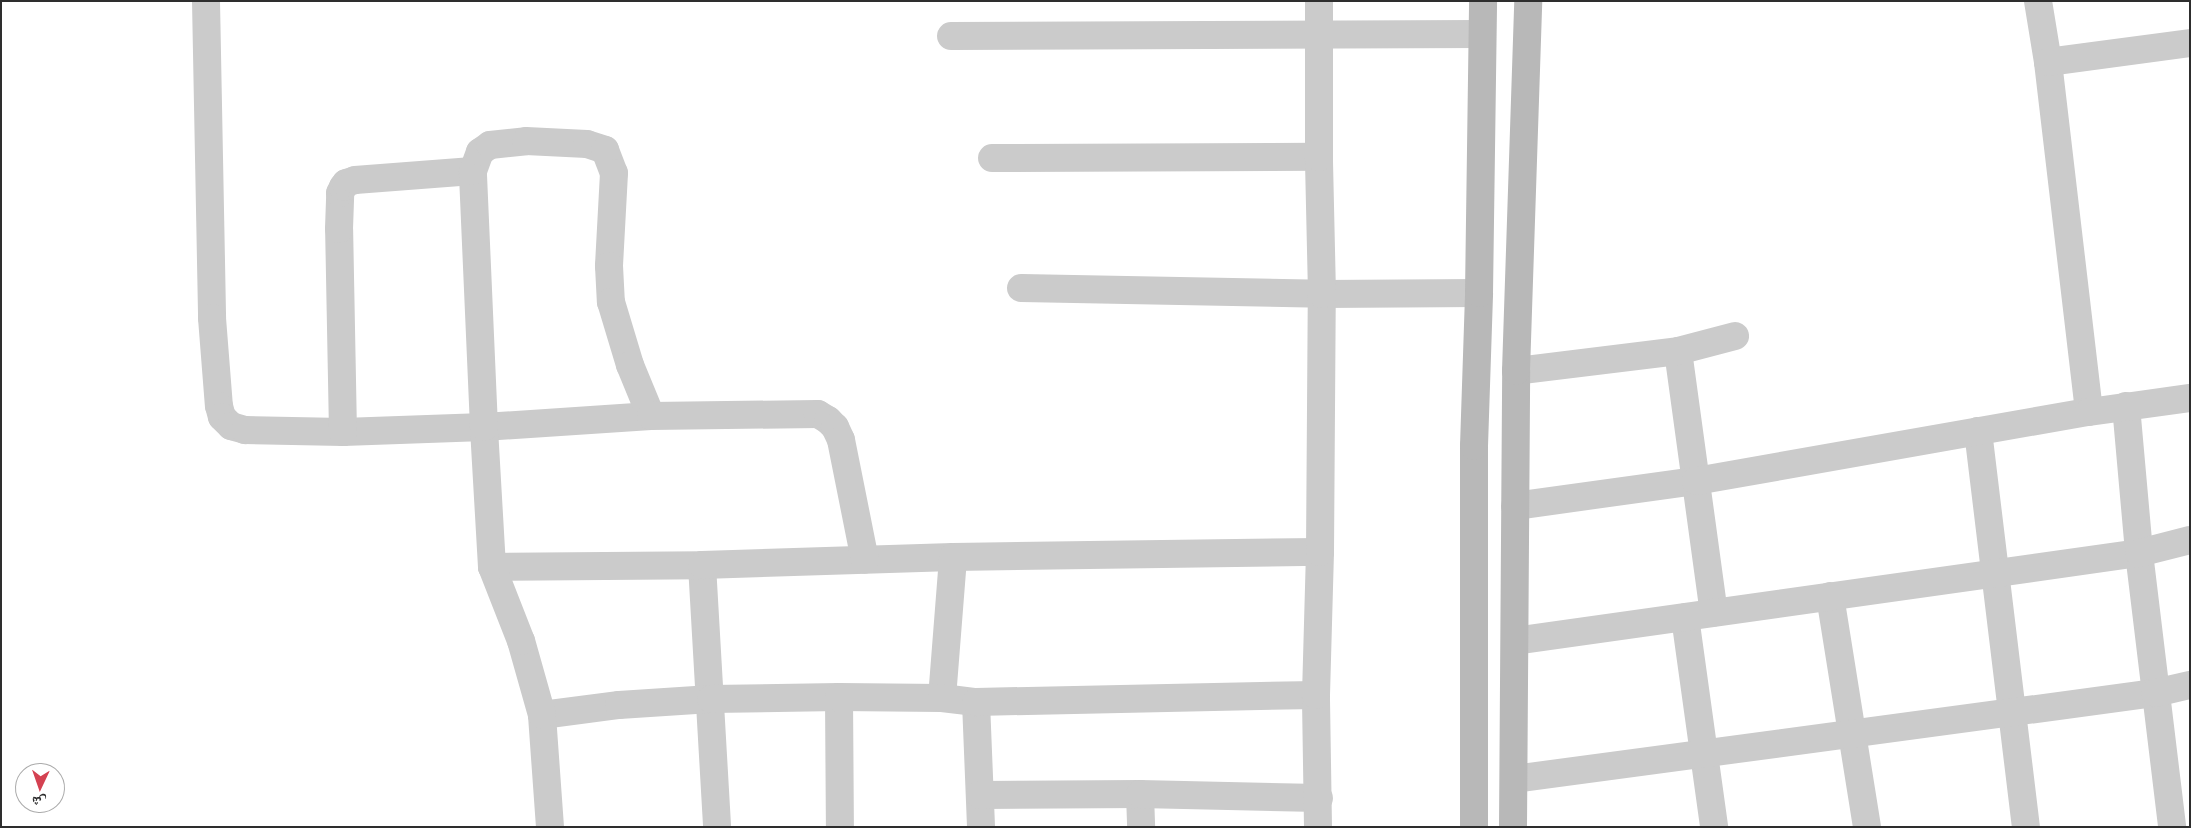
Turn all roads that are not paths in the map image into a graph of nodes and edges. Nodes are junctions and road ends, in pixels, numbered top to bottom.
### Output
1 (206, 1) edge
2 (1319, 1) edge
3 (1483, 1) edge
4 (1528, 1) edge
5 (2038, 1) edge
6 (1319, 34) junction
7 (1481, 34) junction
8 (951, 36) dead end
9 (2190, 43) edge
10 (2048, 62) junction
11 (1319, 157) junction
12 (992, 158) dead end
13 (473, 171) junction
14 (1021, 288) dead end
15 (1479, 293) junction
16 (1322, 294) junction
17 (1736, 336) dead end
18 (1678, 351) junction
19 (1516, 371) junction
20 (2190, 398) edge
21 (2126, 406) junction
22 (2089, 412) junction
23 (650, 416) junction
24 (484, 426) junction
25 (1978, 431) junction
26 (343, 432) junction
27 (1696, 481) junction
28 (1515, 506) junction
29 (2190, 540) edge
30 (1320, 552) junction
31 (2139, 553) junction
32 (953, 557) junction
33 (865, 560) junction
34 (702, 565) junction
35 (492, 566) junction
36 (1993, 573) junction
37 (1830, 596) junction
38 (1714, 613) junction
39 (1685, 617) junction
40 (1515, 641) junction
41 (2190, 685) edge
42 (2155, 693) junction
43 (1316, 695) junction
44 (839, 697) junction
45 (942, 698) junction
46 (710, 699) junction
47 (976, 702) junction
48 (2011, 712) junction
49 (542, 715) junction
50 (1852, 734) junction
51 (1704, 754) junction
52 (1514, 779) junction
53 (1140, 794) junction
54 (980, 795) junction
55 (1319, 798) junction
56 (550, 827) edge
57 (716, 827) edge
58 (840, 827) edge
59 (981, 827) edge
60 (1141, 827) edge
61 (1318, 827) edge
62 (1474, 827) edge
63 (1513, 827) edge
64 (1714, 827) edge
65 (1867, 827) edge
66 (2026, 827) edge
67 (2172, 827) edge

1 - 26 street
2 - 6 street
3 - 7 main road
4 - 19 main road
5 - 10 street
6 - 7 street
6 - 8 street
6 - 11 street
7 - 15 main road
9 - 10 street
10 - 22 street
11 - 12 street
11 - 16 street
13 - 23 street
13 - 24 street
13 - 26 street
14 - 16 street
15 - 16 street
15 - 62 main road
16 - 30 street
17 - 18 street
18 - 19 street
18 - 27 street
19 - 28 main road
20 - 21 street
21 - 22 street
21 - 31 street
22 - 25 street
23 - 24 street
23 - 33 street
24 - 26 street
24 - 35 street
25 - 27 street
25 - 36 street
27 - 28 street
27 - 38 street
28 - 40 main road
29 - 31 street
30 - 32 street
30 - 43 street
31 - 36 street
31 - 42 street
32 - 33 street
32 - 45 street
33 - 34 street
34 - 35 street
34 - 46 street
35 - 49 street
36 - 37 street
36 - 48 street
37 - 38 street
37 - 50 street
38 - 39 street
39 - 40 street
39 - 51 street
40 - 52 main road
41 - 42 street
42 - 48 street
42 - 67 street
43 - 47 street
43 - 55 street
44 - 45 street
44 - 46 street
44 - 58 street
45 - 47 street
46 - 49 street
46 - 57 street
47 - 54 street
48 - 50 street
48 - 66 street
49 - 56 street
50 - 51 street
50 - 65 street
51 - 52 street
51 - 64 street
52 - 63 main road
53 - 54 street
53 - 55 street
53 - 60 street
54 - 59 street
55 - 61 street

